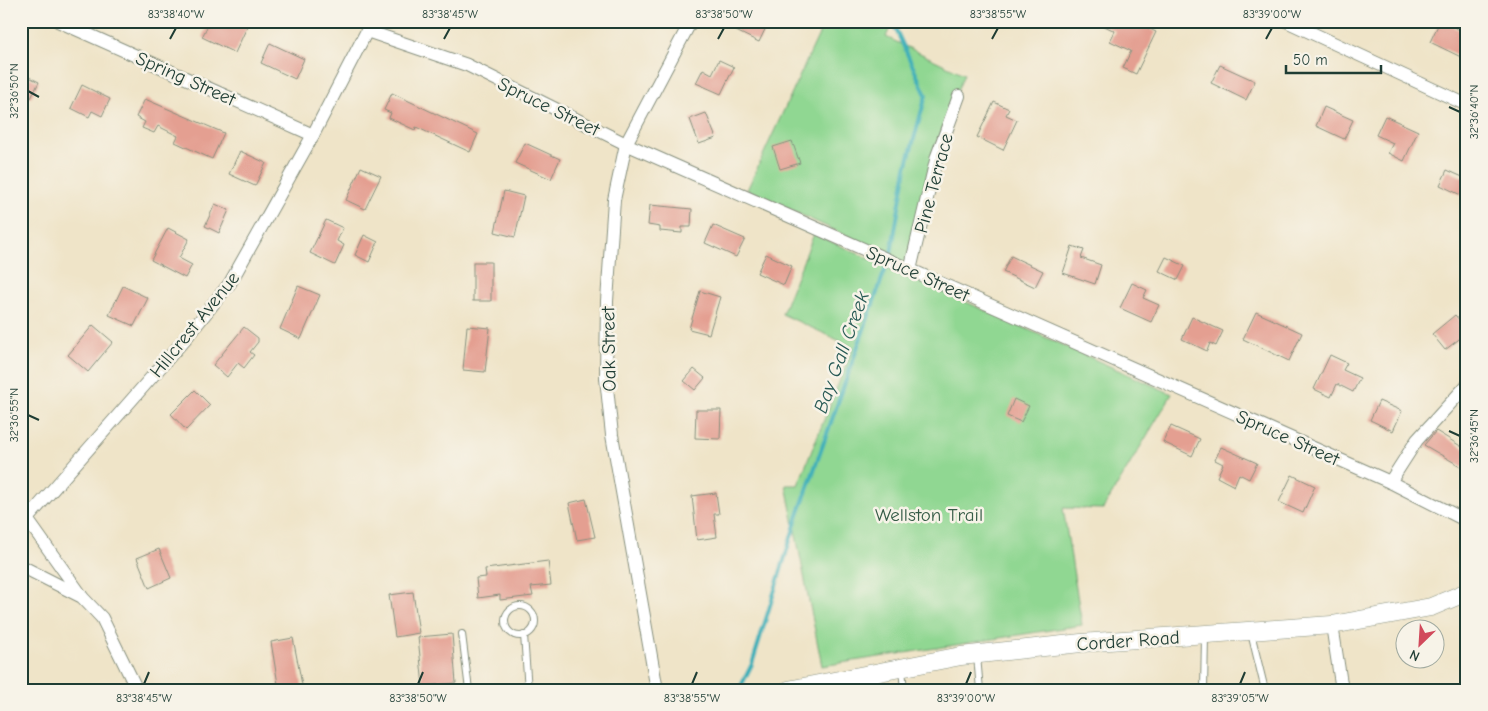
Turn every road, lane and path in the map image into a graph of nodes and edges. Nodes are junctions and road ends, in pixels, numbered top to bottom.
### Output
1 (58, 21) edge
2 (690, 21) edge
3 (1286, 21) edge
4 (370, 26) edge
5 (959, 96) dead end
6 (1467, 106) edge
7 (313, 135) junction
8 (626, 144) junction
9 (907, 268) junction
10 (1467, 385) edge
11 (1390, 482) junction
12 (24, 520) edge
13 (1467, 521) edge
14 (21, 566) edge
15 (1467, 592) edge
16 (82, 598) junction
17 (1332, 625) junction
18 (1250, 631) junction
19 (462, 634) dead end
20 (1205, 634) junction
21 (524, 636) junction
22 (977, 655) junction
23 (902, 668) junction
24 (137, 690) edge
25 (469, 690) edge
26 (528, 690) edge
27 (657, 690) edge
28 (788, 690) edge
29 (904, 690) edge
30 (980, 690) edge
31 (1204, 690) edge
32 (1265, 690) edge
33 (1342, 690) edge

1 - 7 street, Spring Street
2 - 8 street, Oak Street
3 - 6 street
4 - 7 street, Hillcrest Avenue
4 - 8 street, Spruce Street
5 - 9 street, Pine Terrace
7 - 12 street, Hillcrest Avenue
8 - 9 street, Spruce Street
8 - 27 street, Oak Street
9 - 11 street, Spruce Street
10 - 11 street
11 - 13 street, Spruce Street
12 - 16 street
14 - 16 street
15 - 17 street, Corder Road
16 - 24 street
17 - 18 street, Corder Road
17 - 33 street
18 - 20 street, Corder Road
18 - 32 lane
19 - 25 lane
20 - 22 street, Corder Road
20 - 31 lane
21 - 21 lane
21 - 26 lane
22 - 23 street, Corder Road
22 - 30 lane
23 - 28 street, Corder Road
23 - 29 lane

